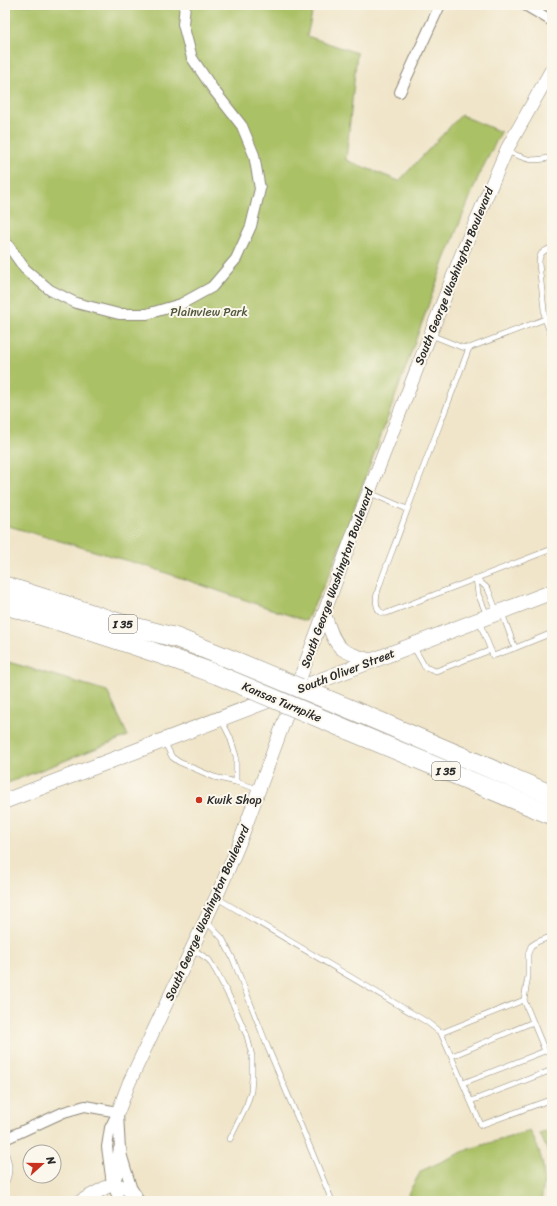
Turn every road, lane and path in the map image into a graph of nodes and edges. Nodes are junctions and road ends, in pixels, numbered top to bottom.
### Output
1 (186, 5) edge
2 (440, 5) edge
3 (525, 5) edge
4 (552, 21) edge
5 (552, 69) edge
6 (400, 92) dead end
7 (506, 151) junction
8 (552, 157) edge
9 (5, 241) edge
10 (552, 248) edge
11 (545, 319) junction
12 (430, 335) junction
13 (552, 338) edge
14 (469, 348) junction
15 (369, 493) junction
16 (407, 509) junction
17 (552, 549) edge
18 (476, 578) junction
19 (5, 586) edge
20 (552, 592) edge
21 (5, 605) edge
22 (324, 612) junction
23 (491, 615) junction
24 (552, 633) edge
25 (413, 645) junction
26 (515, 648) junction
27 (491, 650) junction
28 (372, 661) junction
29 (296, 690) junction
30 (221, 718) junction
31 (163, 740) junction
32 (236, 782) junction
33 (260, 790) junction
34 (552, 795) edge
35 (5, 801) edge
36 (552, 815) edge
37 (216, 897) junction
38 (205, 920) junction
39 (552, 936) edge
40 (192, 948) junction
41 (524, 1000) junction
42 (533, 1022) junction
43 (442, 1033) junction
44 (452, 1056) junction
45 (552, 1070) edge
46 (463, 1083) junction
47 (552, 1099) edge
48 (471, 1101) junction
49 (118, 1112) junction
50 (5, 1139) edge
51 (230, 1139) dead end
52 (120, 1150) junction
53 (5, 1152) edge
54 (5, 1184) edge
55 (112, 1184) junction
56 (137, 1198) edge
57 (81, 1201) edge
58 (120, 1201) edge
59 (332, 1201) edge

1 - 9 street
2 - 6 street
3 - 4 street
5 - 7 street, South George Washington Boulevard
7 - 8 lane
7 - 12 street, South George Washington Boulevard
10 - 11 lane
11 - 13 lane
11 - 14 lane
12 - 14 lane
12 - 15 street, South George Washington Boulevard
14 - 16 lane
15 - 16 lane
15 - 22 street, South George Washington Boulevard
16 - 18 lane
17 - 18 lane
18 - 23 lane
18 - 23 lane
19 - 34 highway, Kansas Turnpike / I 35, bridge
20 - 23 main road, South Oliver Street
21 - 36 highway, Kansas Turnpike / I 35, bridge
22 - 28 street
22 - 29 street, South George Washington Boulevard
23 - 25 main road, South Oliver Street
23 - 26 lane
23 - 27 lane
24 - 26 lane
25 - 27 lane
25 - 28 main road, South Oliver Street
26 - 27 lane
28 - 29 main road, South Oliver Street
29 - 30 main road, South Oliver Street
29 - 33 street, South George Washington Boulevard
30 - 31 main road, South Oliver Street
30 - 32 lane
31 - 32 lane
31 - 35 main road, South Oliver Street
32 - 33 lane
33 - 37 street, South George Washington Boulevard
37 - 38 street, South George Washington Boulevard
37 - 43 lane
38 - 40 street, South George Washington Boulevard
38 - 59 lane
39 - 41 lane
40 - 49 street, South George Washington Boulevard
40 - 51 lane
41 - 42 lane
41 - 43 lane
42 - 44 lane
42 - 46 lane
43 - 44 lane
44 - 46 lane
45 - 48 lane
46 - 48 lane
47 - 48 lane
49 - 50 street
49 - 52 street
49 - 55 street
52 - 55 street
52 - 56 street
53 - 54 lane
55 - 56 street
55 - 57 street
55 - 58 street

